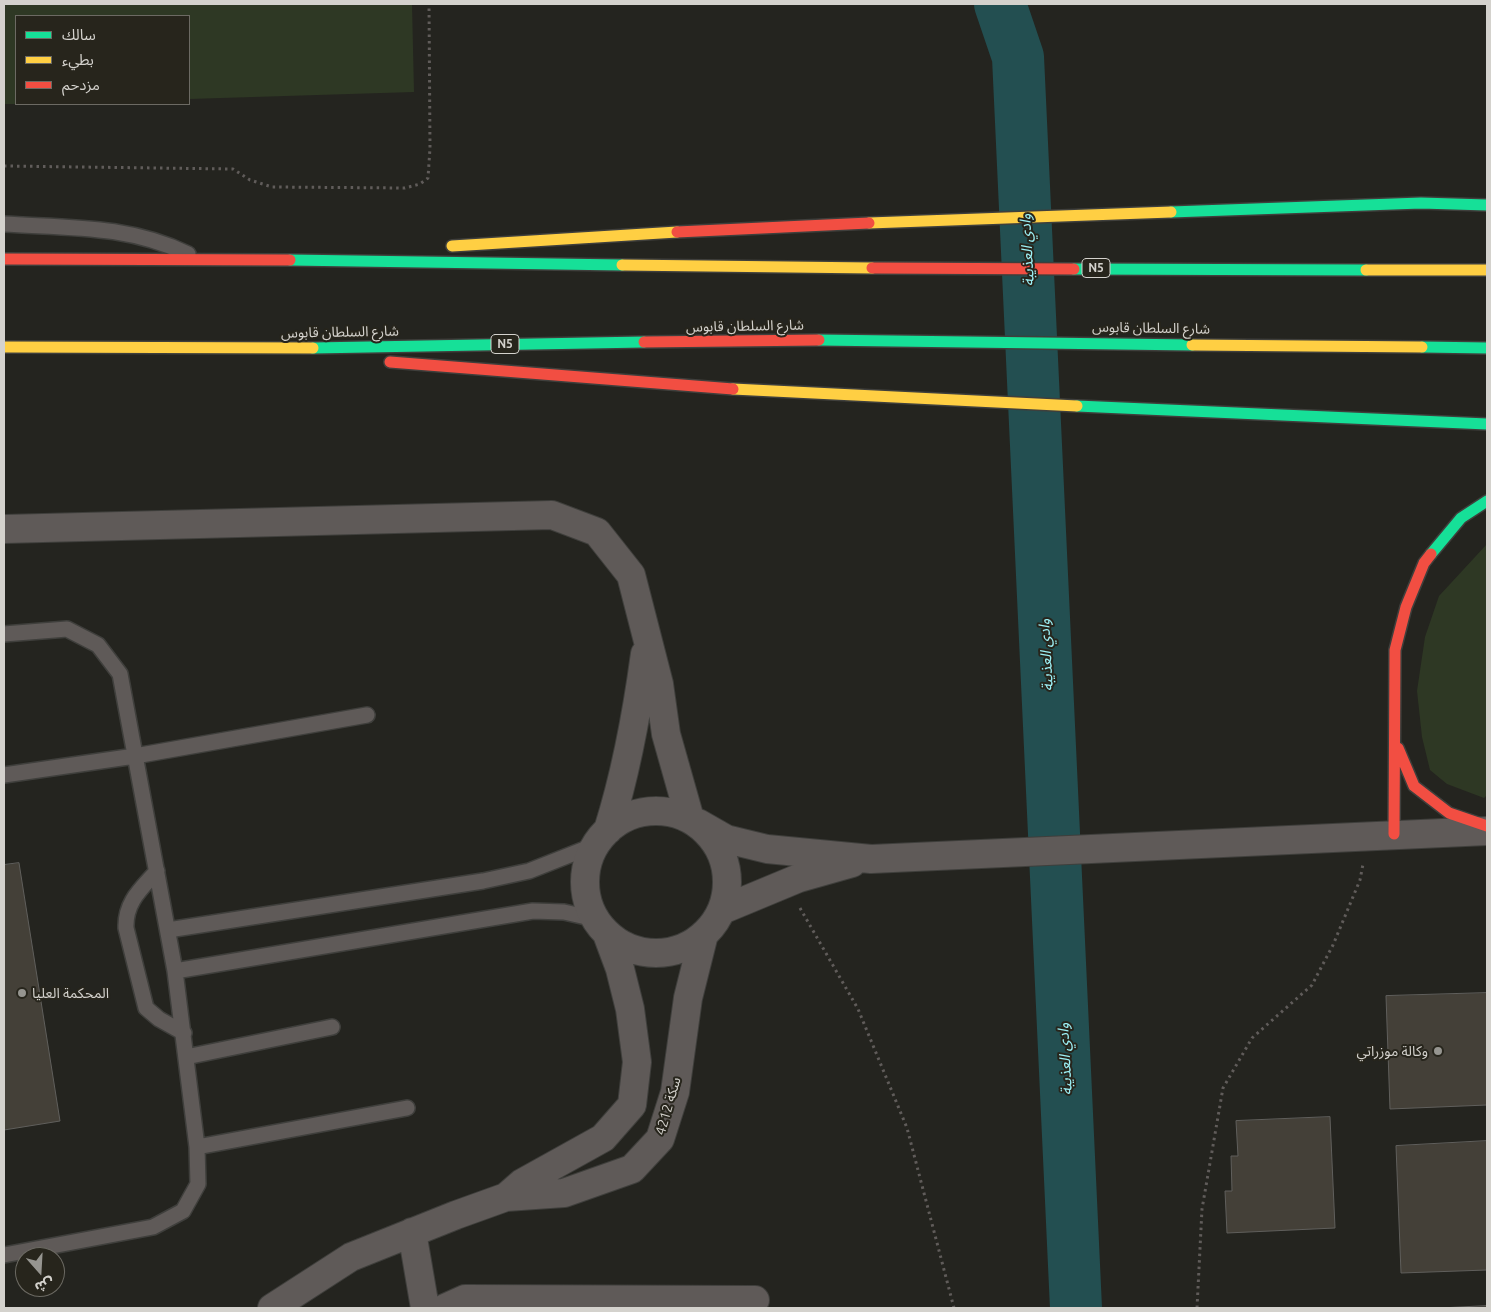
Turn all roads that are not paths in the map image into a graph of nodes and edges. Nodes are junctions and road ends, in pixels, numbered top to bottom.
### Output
1 (1487, 205) edge
2 (4, 224) edge
3 (440, 247) dead end
4 (391, 250) dead end
5 (4, 259) edge
6 (199, 259) junction
7 (244, 259) junction
8 (1487, 270) edge
9 (4, 347) edge
10 (1487, 348) edge
11 (227, 349) junction
12 (355, 359) dead end
13 (374, 360) dead end
14 (1487, 424) edge
15 (1487, 500) edge
16 (4, 529) edge
17 (4, 634) edge
18 (647, 642) junction
19 (367, 715) dead end
20 (1393, 736) junction
21 (135, 756) junction
22 (4, 774) edge
23 (694, 821) junction
24 (1487, 826) edge
25 (1487, 831) edge
26 (1382, 835) junction
27 (601, 837) junction
28 (871, 859) junction
29 (157, 871) junction
30 (722, 910) junction
31 (601, 926) junction
32 (168, 930) junction
33 (704, 934) junction
34 (175, 971) junction
35 (332, 1027) dead end
36 (184, 1033) junction
37 (186, 1057) junction
38 (407, 1108) dead end
39 (197, 1147) junction
40 (506, 1197) junction
41 (412, 1232) junction
42 (4, 1255) edge
43 (755, 1300) dead end
44 (272, 1308) edge
45 (425, 1308) edge
46 (445, 1308) edge

1 - 3 highway
2 - 6 lane
4 - 7 highway
5 - 6 highway, N5
6 - 7 highway, N5
7 - 8 highway, N5
9 - 11 highway, شارع السلطان قابوس / N5
10 - 11 highway, شارع السلطان قابوس / N5
11 - 12 highway
13 - 14 highway
15 - 20 highway
16 - 18 street
17 - 21 lane
18 - 23 street
18 - 27 street
19 - 21 lane
20 - 24 highway
20 - 26 highway
21 - 22 lane
21 - 29 lane
23 - 27 street
23 - 28 street
23 - 30 street
25 - 26 street
26 - 28 street
27 - 31 street
27 - 32 lane
28 - 30 street
29 - 32 lane
29 - 36 lane
30 - 33 street
31 - 33 street
31 - 34 lane
31 - 40 street, سكة 4212
32 - 34 lane
33 - 40 street, سكة 4212
34 - 36 lane
35 - 37 lane
36 - 37 lane
37 - 39 lane
38 - 39 lane
39 - 42 lane
40 - 41 street, سكة 4212
41 - 44 street, سكة 4212
41 - 45 street
43 - 46 street

